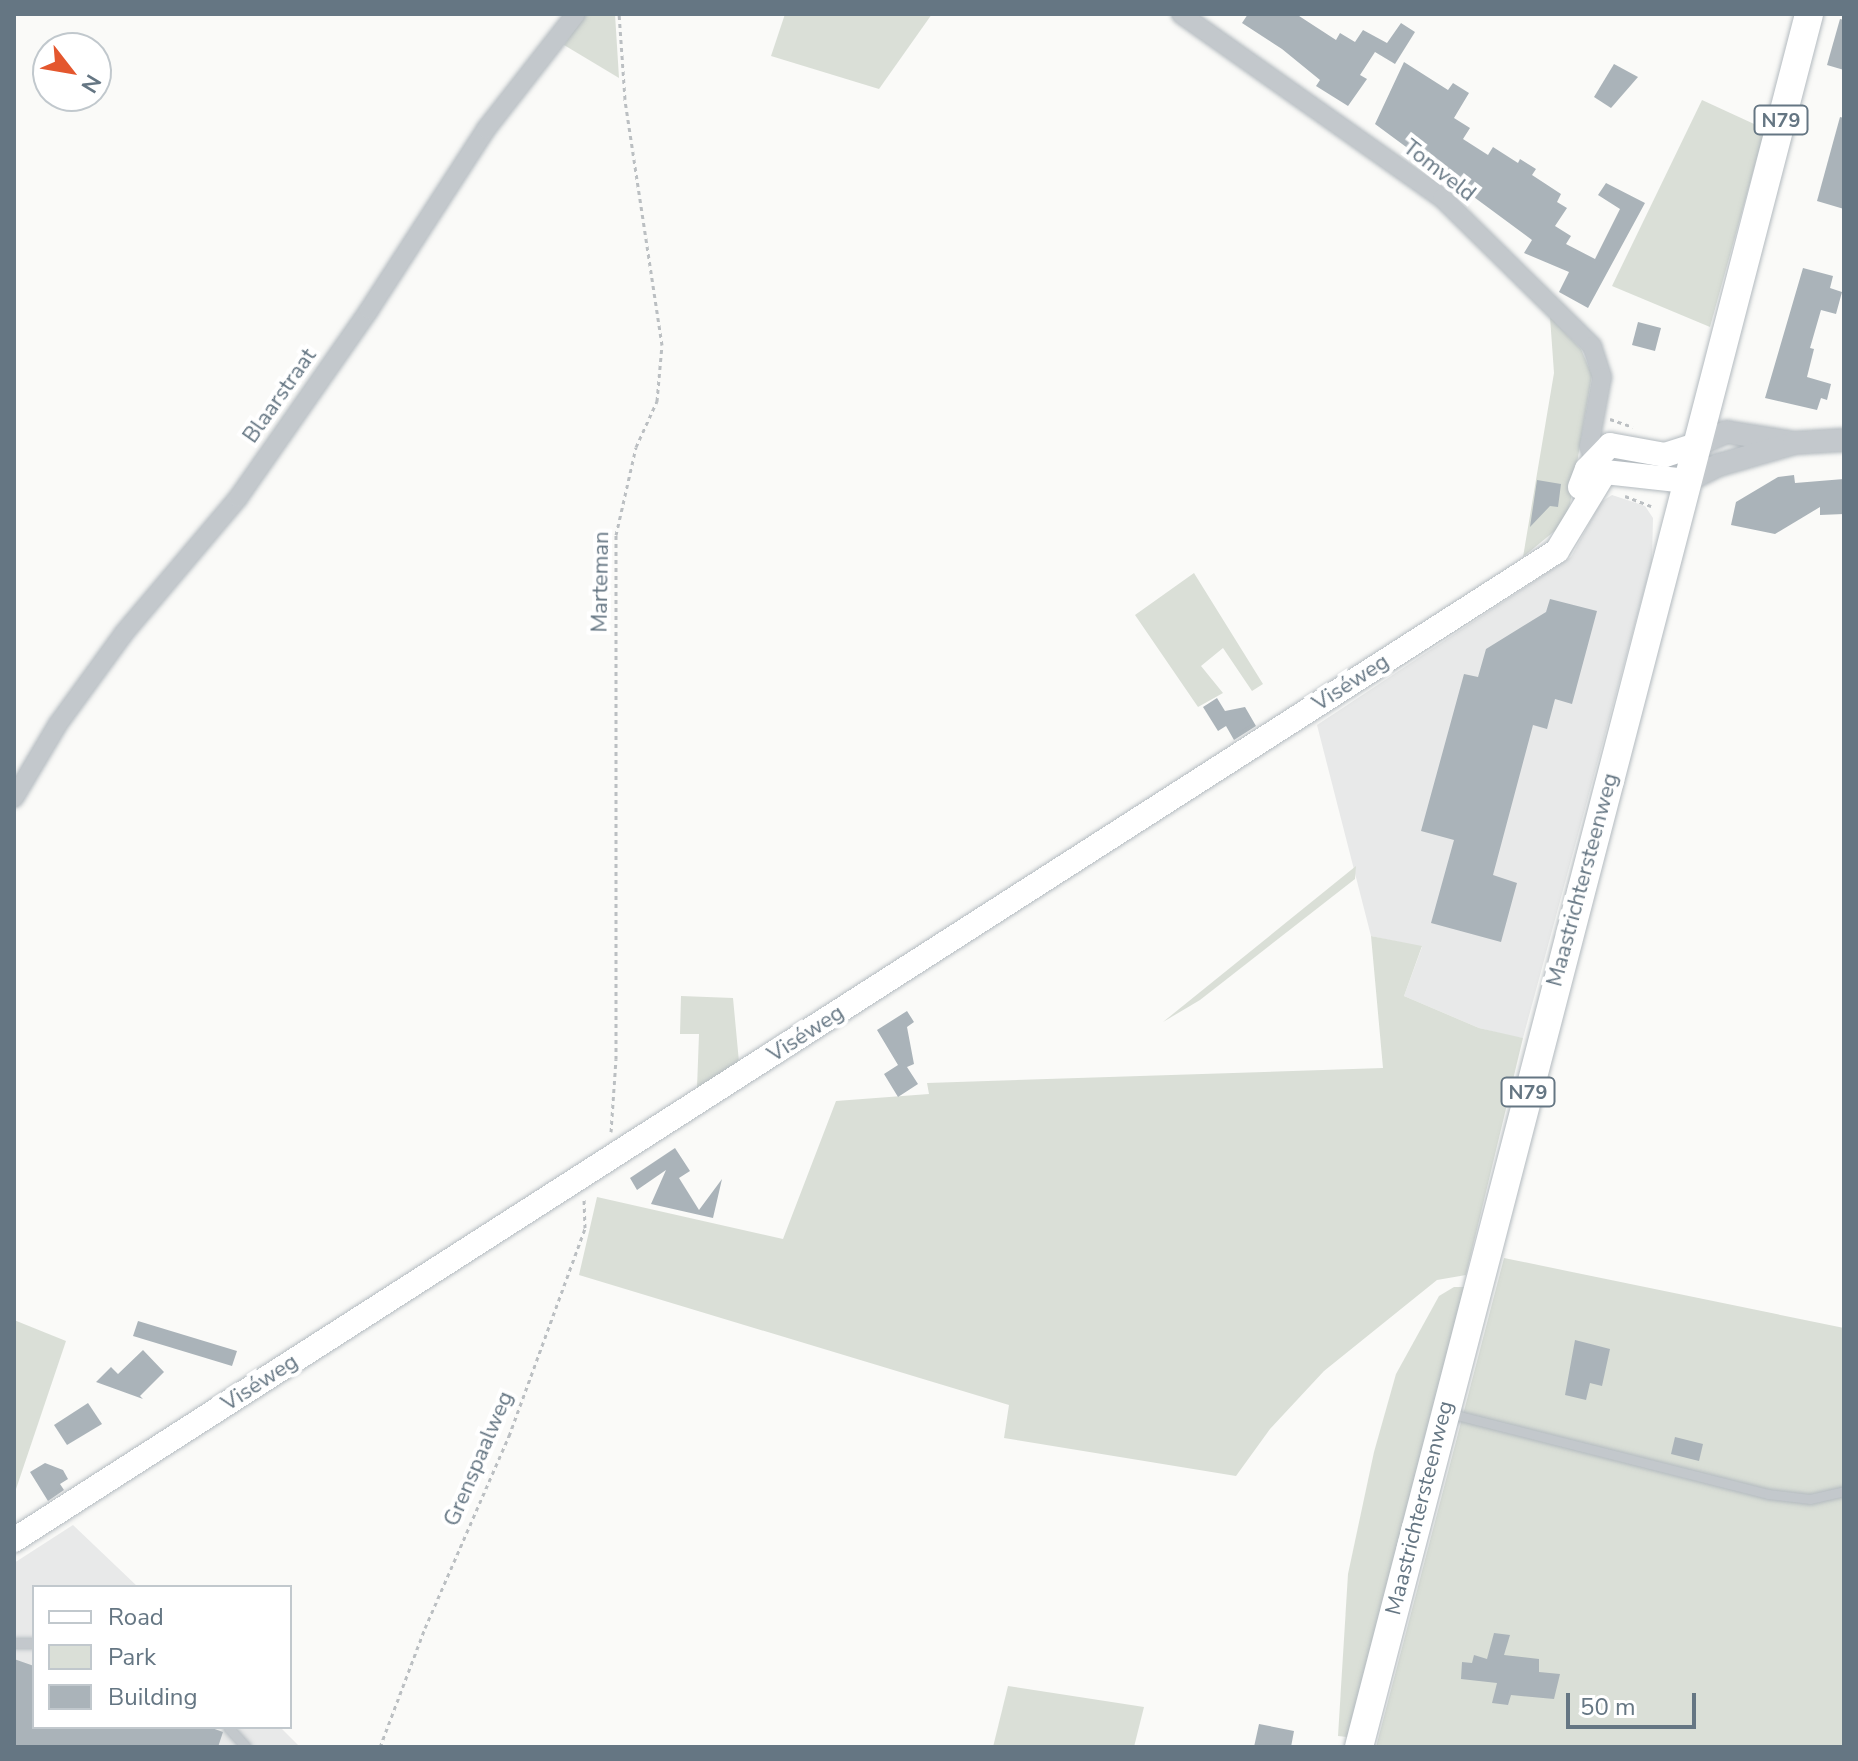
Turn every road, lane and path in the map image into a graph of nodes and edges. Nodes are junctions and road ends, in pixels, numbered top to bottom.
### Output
1 (576, 14) edge
2 (619, 14) edge
3 (1181, 14) edge
4 (1809, 14) edge
5 (1596, 414) junction
6 (1645, 430) dead end
7 (1844, 440) edge
8 (1794, 443) junction
9 (1696, 445) junction
10 (1603, 458) junction
11 (1687, 481) junction
12 (1651, 506) dead end
13 (1656, 517) dead end
14 (14, 798) edge
15 (609, 1160) junction
16 (576, 1180) junction
17 (1445, 1412) junction
18 (1844, 1491) edge
19 (14, 1540) edge
20 (230, 1729) edge
21 (246, 1747) edge
22 (380, 1747) edge
23 (1359, 1747) edge

1 - 14 street, Blaarstraat
2 - 15 path, Marteman
3 - 5 street, Tomveld
4 - 9 main road, Maastrichtersteenweg / N79
5 - 6 path
5 - 10 street
7 - 8 street
8 - 9 street
8 - 11 street
9 - 10 main road
9 - 11 main road, Maastrichtersteenweg / N79
10 - 11 main road
10 - 15 main road, Viséweg
11 - 17 main road, Maastrichtersteenweg / N79
12 - 13 path
15 - 16 main road, Viséweg
16 - 19 main road, Viséweg
16 - 22 path, Grenspaalweg
17 - 18 lane
17 - 23 main road, Maastrichtersteenweg / N79
20 - 21 lane

